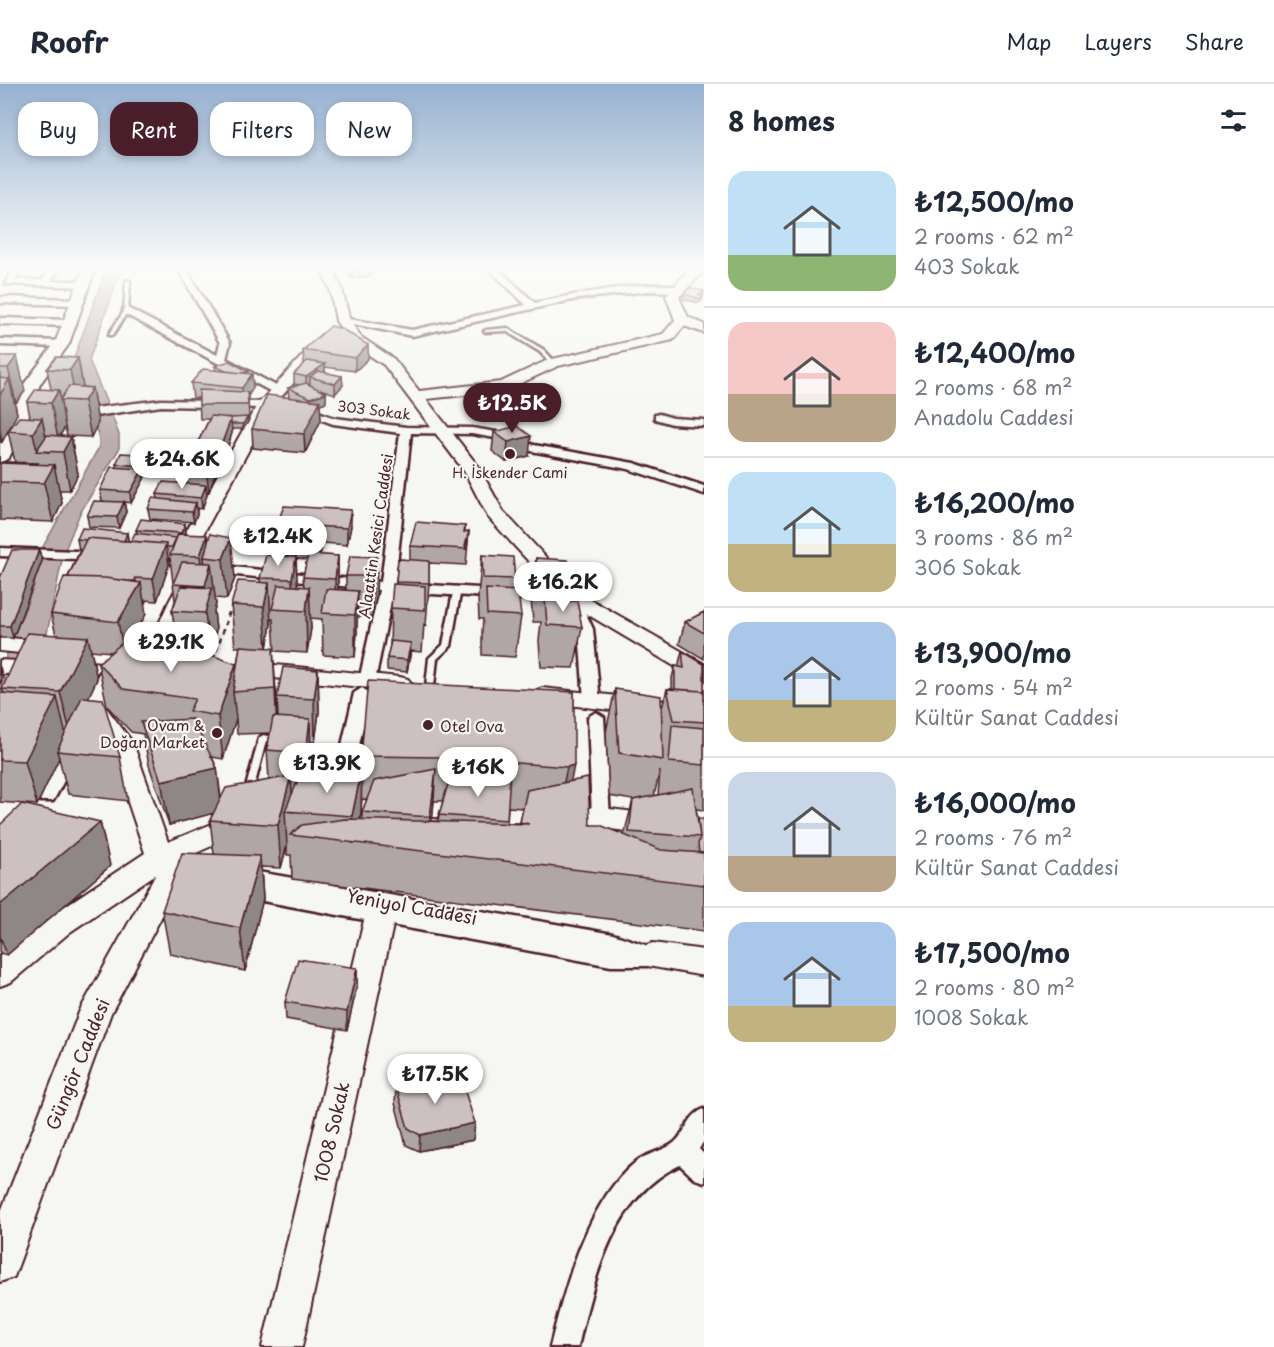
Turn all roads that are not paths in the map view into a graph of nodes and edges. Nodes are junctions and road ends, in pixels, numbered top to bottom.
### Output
1 (70, 326) edge
2 (116, 326) edge
3 (155, 326) edge
4 (215, 326) edge
5 (339, 326) edge
6 (346, 326) edge
7 (371, 326) edge
8 (452, 326) edge
9 (677, 326) edge
10 (486, 331) dead end
11 (111, 334) dead end
12 (0, 342) edge
13 (225, 343) junction
14 (62, 344) junction
15 (201, 349) junction
16 (221, 359) junction
17 (553, 363) junction
18 (415, 396) junction
19 (277, 400) junction
20 (67, 413) edge
21 (659, 417) dead end
22 (704, 423) edge
23 (406, 430) junction
24 (442, 431) junction
25 (0, 458) edge
26 (704, 490) edge
27 (5, 552) edge
28 (112, 557) edge
29 (183, 566) junction
30 (387, 587) junction
31 (457, 589) junction
32 (572, 597) junction
33 (5, 644) edge
34 (59, 660) junction
35 (121, 663) junction
36 (0, 667) edge
37 (162, 667) edge
38 (215, 673) edge
39 (704, 674) edge
40 (364, 687) junction
41 (443, 692) joint
42 (522, 701) edge
43 (594, 709) junction
44 (704, 713) edge
45 (84, 724) junction
46 (704, 729) edge
47 (269, 739) edge
48 (47, 796) dead end
49 (339, 800) junction
50 (309, 803) edge
51 (258, 810) joint
52 (601, 818) junction
53 (704, 830) edge
54 (177, 869) junction
55 (381, 916) junction
56 (653, 956) junction
57 (704, 963) edge
58 (0, 973) edge
59 (704, 1120) edge
60 (684, 1151) junction
61 (704, 1170) edge
62 (0, 1263) edge
63 (282, 1347) edge
64 (564, 1347) edge

1 - 14 street
2 - 11 lane
3 - 15 street
4 - 13 street
5 - 19 street
6 - 18 street
7 - 8 street
9 - 17 street
10 - 17 lane
12 - 14 street
13 - 15 street
13 - 16 street
14 - 25 street
15 - 16 street
16 - 19 street
17 - 18 street
18 - 24 street
19 - 20 street
19 - 23 street, 303 Sokak
19 - 29 street
21 - 22 street
23 - 24 street, 303 Sokak
23 - 30 street, Alaattin Kesici Caddesi
24 - 26 street, 303 Sokak
24 - 32 street
27 - 28 street
29 - 30 street
29 - 35 street
30 - 31 street
30 - 40 street, Alaattin Kesici Caddesi
31 - 32 street
31 - 41 lane
32 - 39 street
32 - 43 street
33 - 34 street
34 - 35 street
34 - 36 street
35 - 37 street
35 - 45 street
38 - 40 street
40 - 41 street
40 - 49 street, Alaattin Kesici Caddesi
42 - 43 street
43 - 44 street
43 - 46 street
43 - 52 street
45 - 48 street
45 - 54 street
47 - 51 lane
49 - 50 street
49 - 52 street
51 - 54 street
52 - 53 street
54 - 58 street
54 - 62 street, Güngör Caddesi
55 - 56 street, Yeniyol Caddesi
55 - 56 street, Yeniyol Caddesi
55 - 63 street, 1008 Sokak
56 - 57 street, Yeniyol Caddesi
59 - 60 street
60 - 61 street
60 - 64 street

